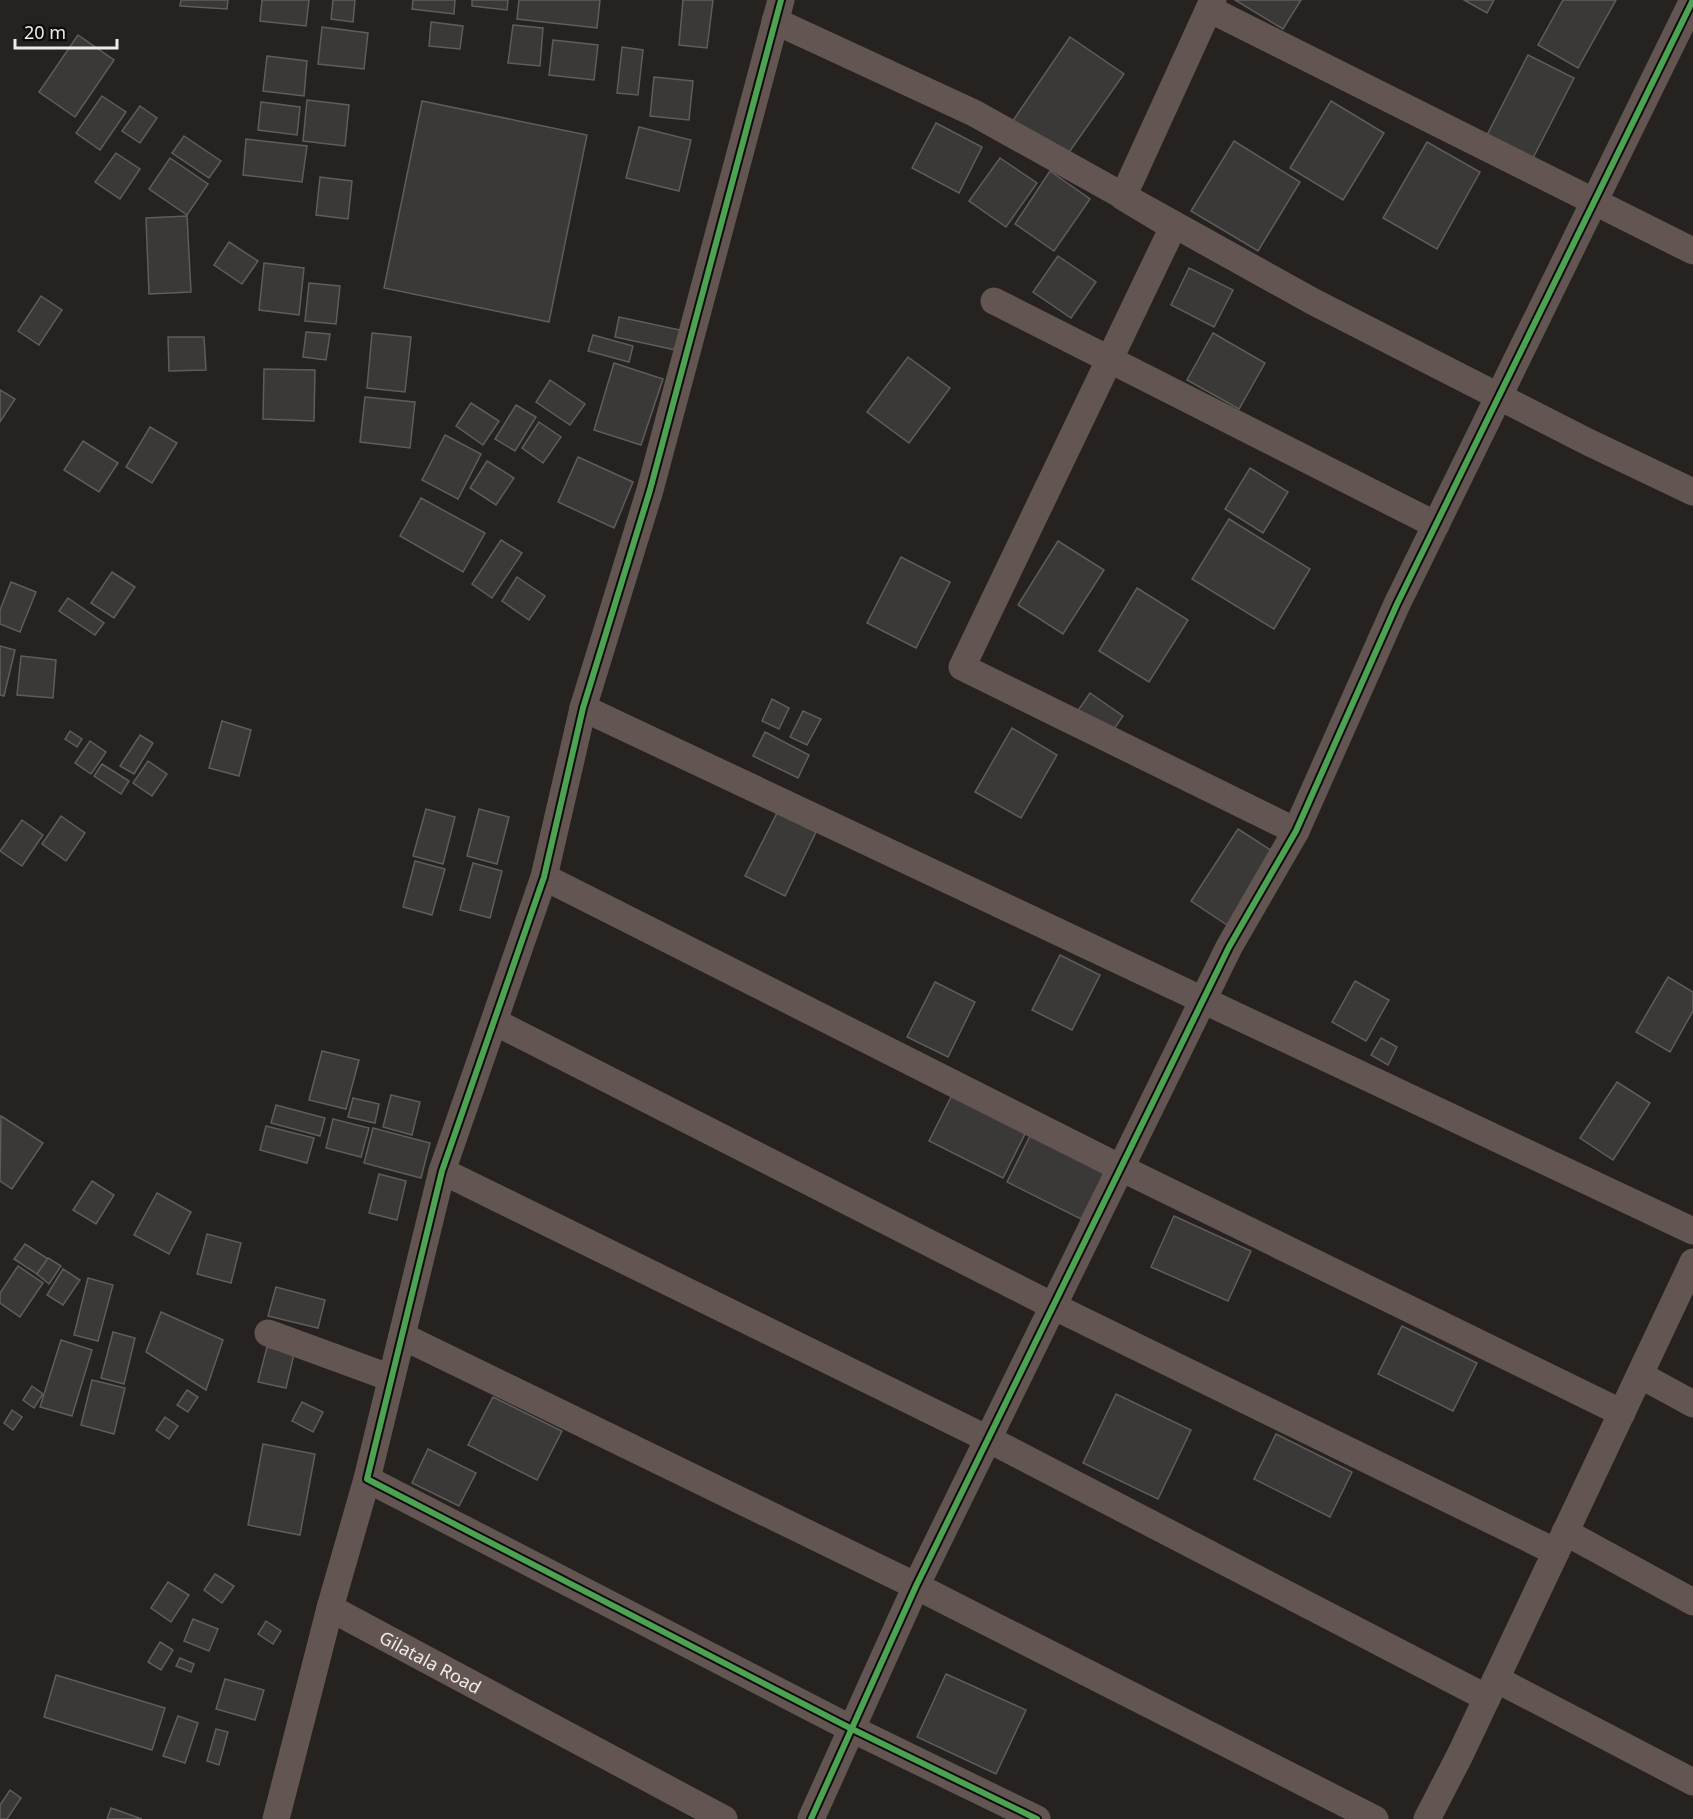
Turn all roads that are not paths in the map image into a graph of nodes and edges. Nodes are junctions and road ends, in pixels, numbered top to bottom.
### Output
1 (1692, 3) edge
2 (1211, 4) edge
3 (778, 10) edge
4 (1123, 196) junction
5 (1595, 201) junction
6 (1693, 251) edge
7 (994, 301) dead end
8 (1110, 360) junction
9 (1500, 397) junction
10 (1693, 492) edge
11 (1436, 525) junction
12 (583, 708) junction
13 (1296, 831) junction
14 (544, 877) junction
15 (1203, 999) junction
16 (495, 1022) junction
17 (1120, 1168) junction
18 (442, 1171) junction
19 (1693, 1231) edge
20 (1693, 1262) edge
21 (1053, 1306) junction
22 (268, 1333) dead end
23 (402, 1336) junction
24 (1640, 1375) junction
25 (391, 1378) junction
26 (1693, 1404) edge
27 (1622, 1413) junction
28 (988, 1439) junction
29 (367, 1479) junction
30 (1561, 1542) junction
31 (916, 1586) junction
32 (1693, 1602) edge
33 (330, 1608) junction
34 (1492, 1688) junction
35 (850, 1728) junction
36 (1693, 1782) edge
37 (1434, 1817) edge
38 (276, 1819) edge
39 (724, 1819) edge
40 (811, 1819) edge
41 (1037, 1819) edge
42 (1375, 1819) edge

1 - 5 street
2 - 4 street
2 - 5 street
3 - 4 street
3 - 12 street
4 - 8 street
4 - 9 street
5 - 6 street
5 - 9 street
7 - 8 street
8 - 11 street
8 - 13 street
9 - 10 street
9 - 11 street
11 - 13 street
12 - 14 street
12 - 15 street
13 - 15 street
14 - 16 street
14 - 17 street
15 - 17 street
15 - 19 street
16 - 18 street
16 - 21 street
17 - 21 street
17 - 27 street
18 - 23 street
18 - 28 street
20 - 24 street
21 - 28 street
21 - 30 street
22 - 25 street
23 - 25 street
23 - 31 street
24 - 26 street
24 - 27 street
25 - 29 street
27 - 30 street
28 - 31 street
28 - 34 street
29 - 33 street
29 - 35 street
30 - 32 street
30 - 34 street
31 - 35 street
31 - 42 street
33 - 38 street
33 - 39 street, Gilatala Road
34 - 36 street
34 - 37 street
35 - 40 street
35 - 41 street

